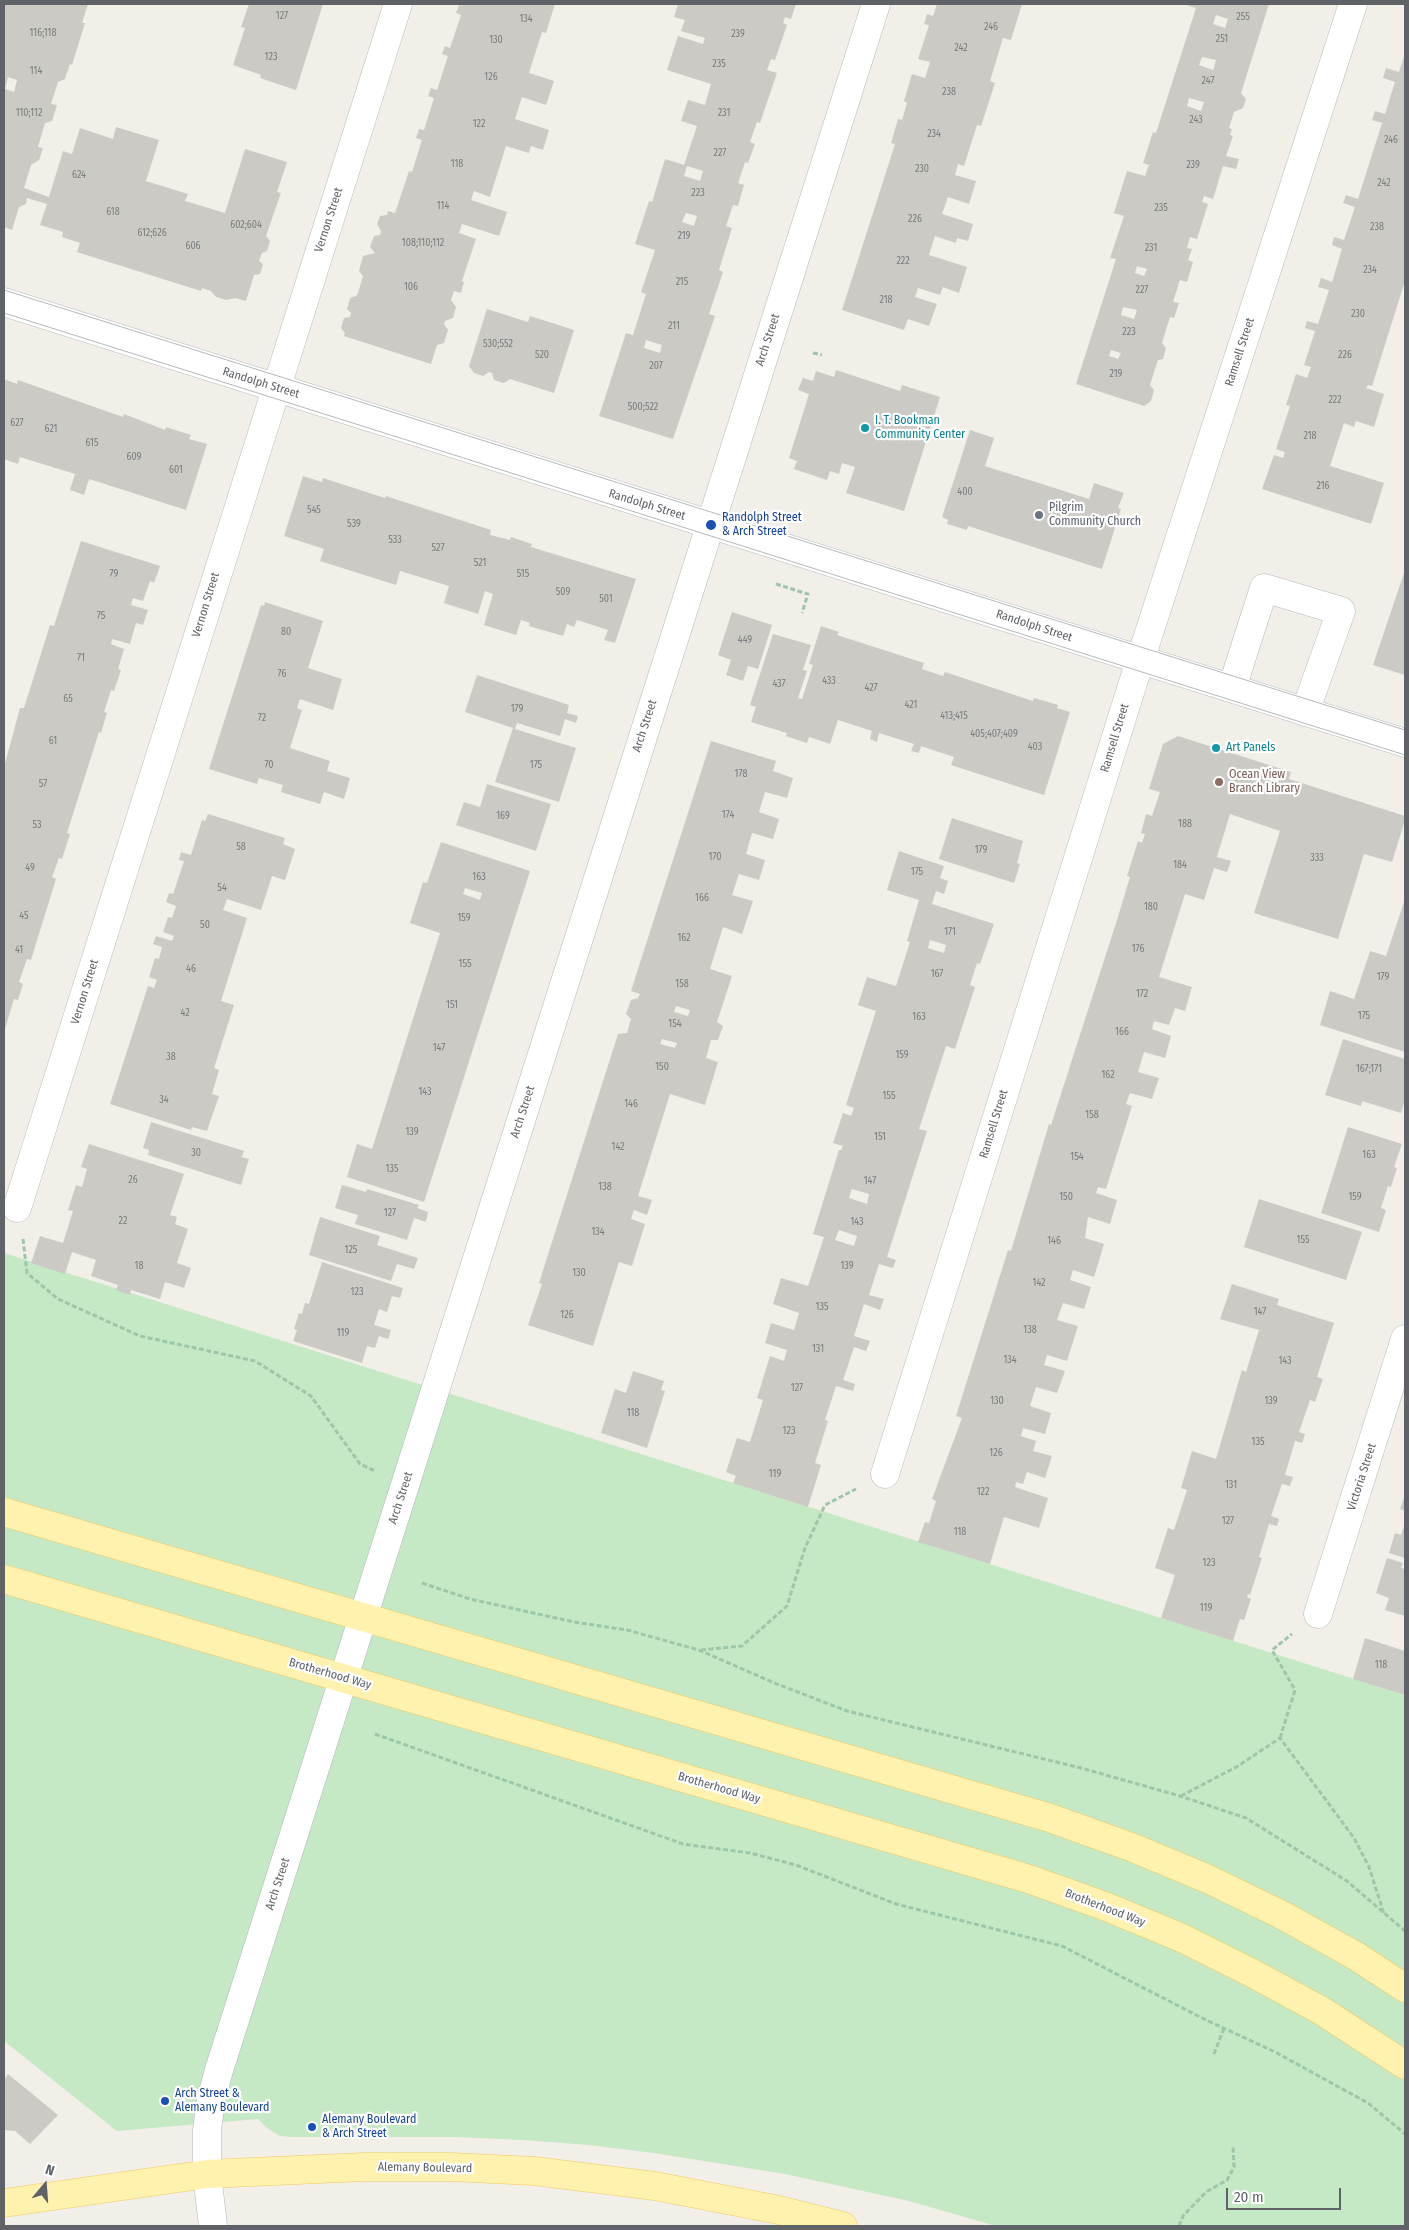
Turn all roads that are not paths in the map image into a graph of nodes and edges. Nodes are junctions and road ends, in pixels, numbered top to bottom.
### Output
1 (398, 4) edge
2 (876, 4) edge
3 (1353, 4) edge
4 (4, 302) edge
5 (275, 388) junction
6 (709, 524) junction
7 (1140, 660) junction
8 (1232, 688) junction
9 (1305, 712) junction
10 (1405, 743) edge
11 (17, 1208) road end
12 (1405, 1339) edge
13 (885, 1474) road end
14 (4, 1512) edge
15 (4, 1579) edge
16 (1318, 1614) road end
17 (363, 1617) junction
18 (343, 1678) junction
19 (1405, 1988) edge
20 (1405, 2065) edge
21 (207, 2174) junction
22 (4, 2203) edge
23 (213, 2226) edge
24 (843, 2226) edge

1 - 5 street, Vernon Street
2 - 6 street, Arch Street
3 - 7 street, Ramsell Street
4 - 5 street, Randolph Street
5 - 6 street, Randolph Street
5 - 11 street, Vernon Street
6 - 7 street, Randolph Street
6 - 17 street, Arch Street
7 - 8 street, Randolph Street
7 - 13 street, Ramsell Street
8 - 9 street, Randolph Street
8 - 9 street
9 - 10 street, Randolph Street
12 - 16 street, Victoria Street
14 - 17 main road
15 - 18 main road, Brotherhood Way
17 - 18 street, Arch Street
17 - 19 main road
18 - 20 main road, Brotherhood Way
18 - 21 street, Arch Street
21 - 22 main road, Alemany Boulevard
21 - 23 street, Arch Street
21 - 24 main road, Alemany Boulevard

